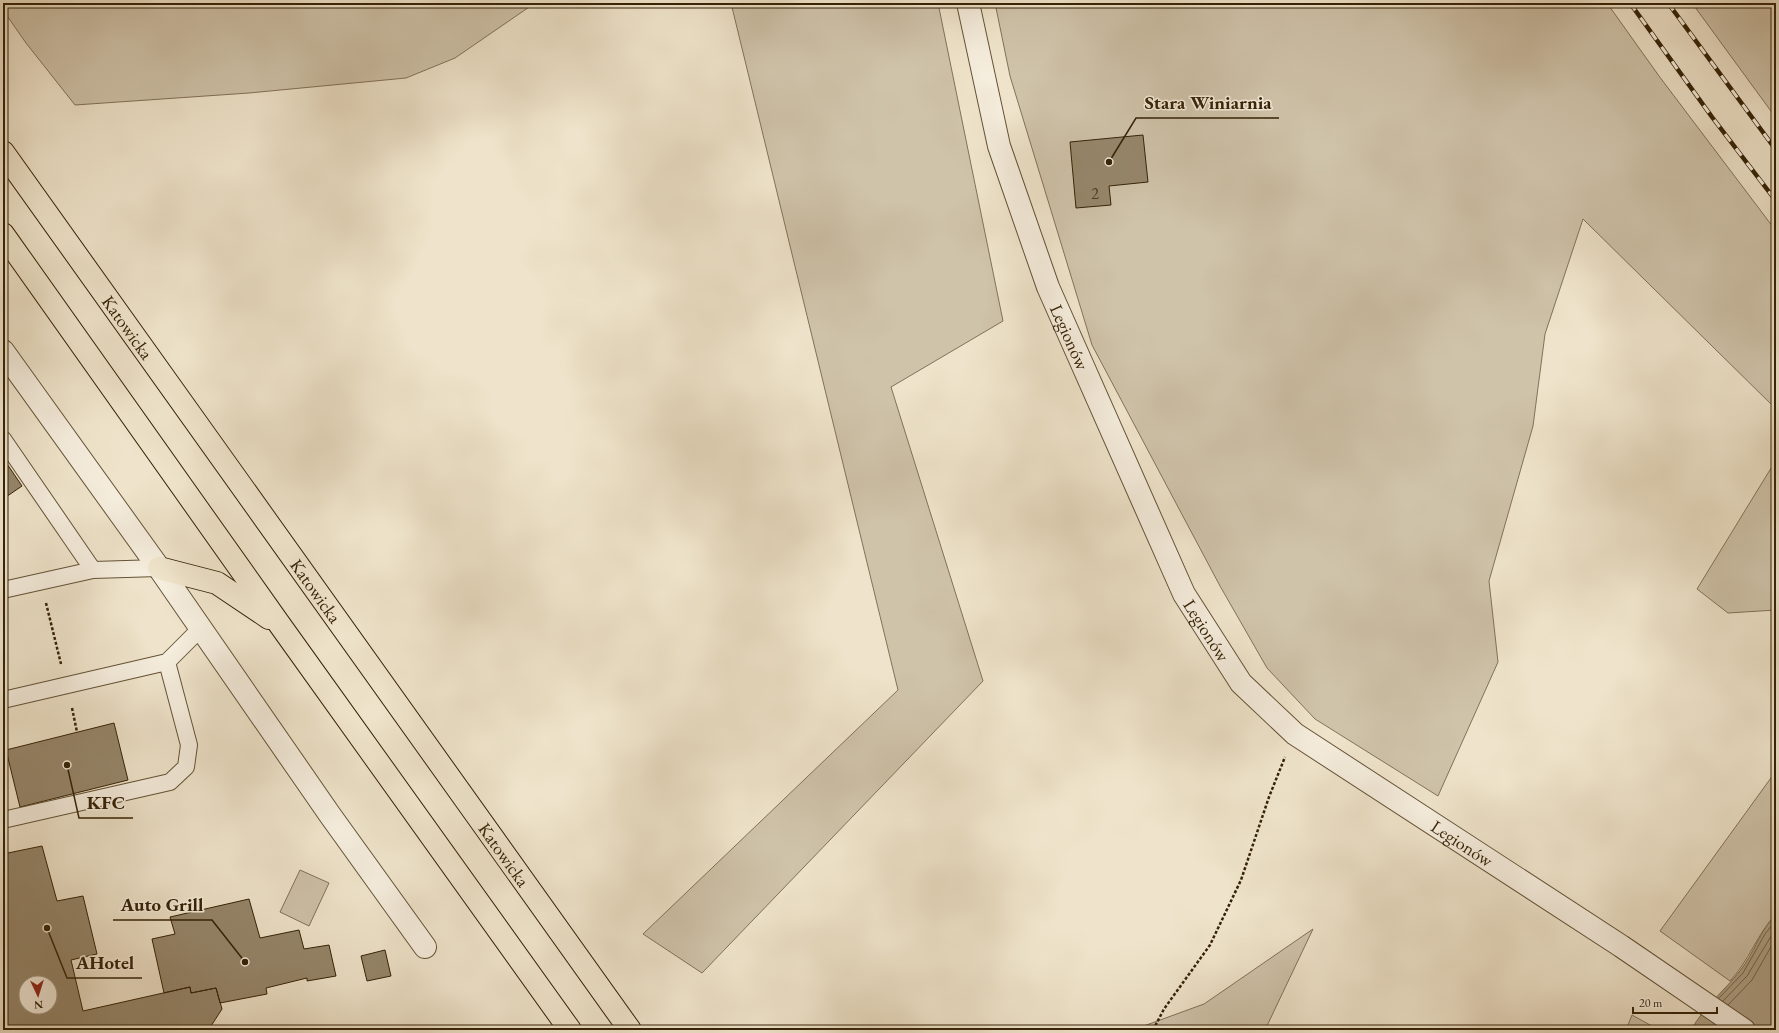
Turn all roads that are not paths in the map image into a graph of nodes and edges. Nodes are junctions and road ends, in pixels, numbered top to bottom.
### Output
1 (968, 3) edge
2 (3, 152) edge
3 (3, 234) edge
4 (3, 351) edge
5 (3, 439) edge
6 (159, 568) junction
7 (93, 570) junction
8 (3, 590) edge
9 (280, 625) junction
10 (200, 629) junction
11 (166, 662) junction
12 (3, 700) edge
13 (3, 820) edge
14 (425, 947) dead end
15 (570, 1030) edge
16 (630, 1030) edge
17 (1744, 1030) edge

1 - 17 street, Legionów
2 - 16 main road, Katowicka
3 - 9 main road
4 - 6 street
5 - 7 lane
6 - 7 lane
6 - 9 main road
6 - 10 street
7 - 8 lane
9 - 15 main road
10 - 11 lane
10 - 14 street
11 - 12 lane
11 - 13 lane

